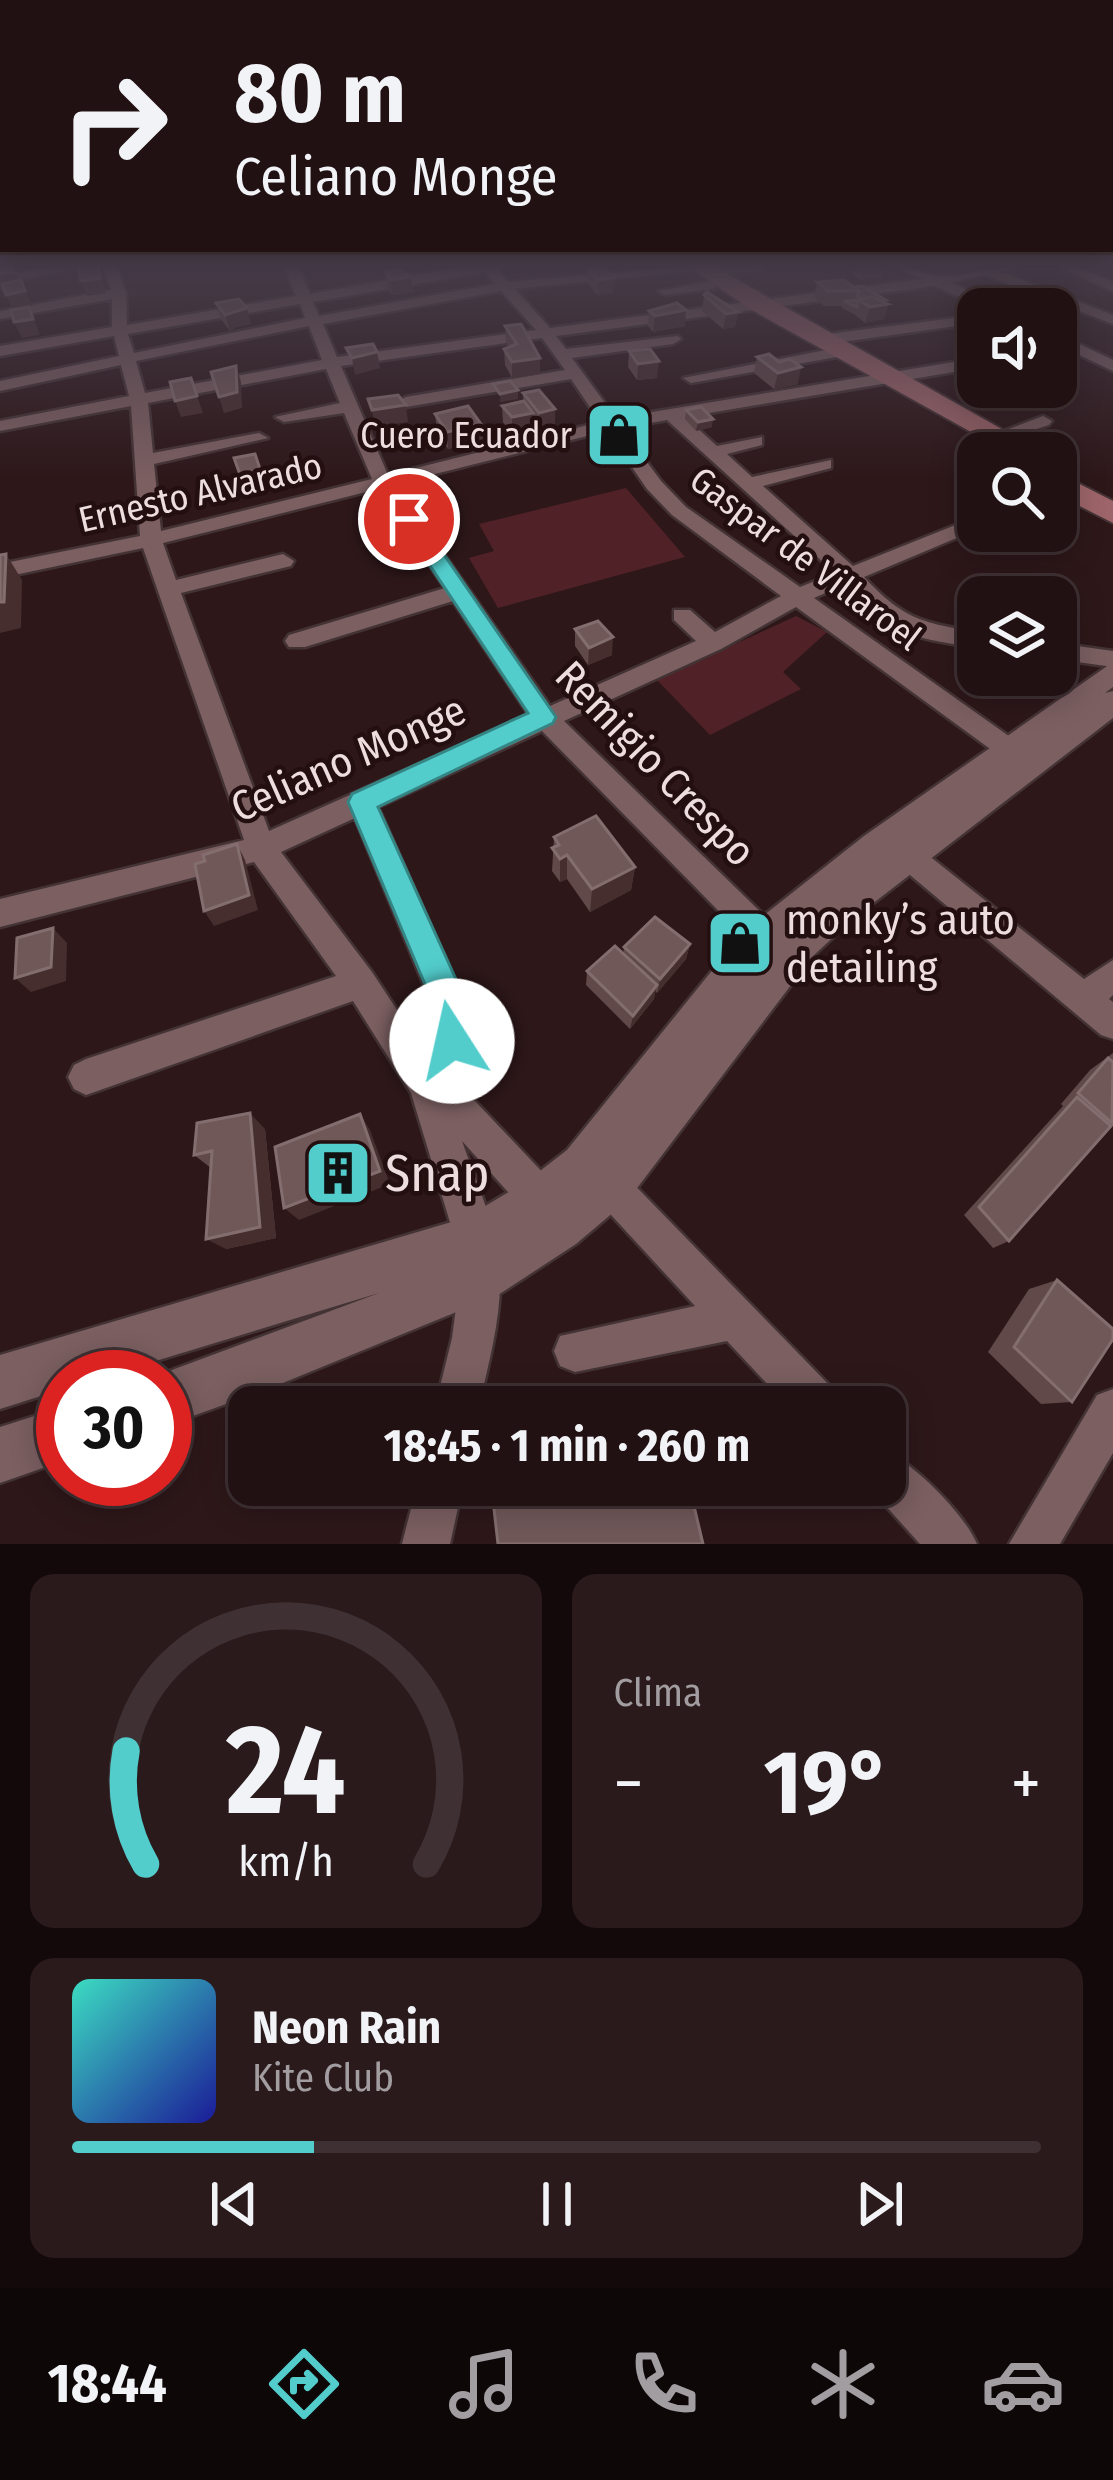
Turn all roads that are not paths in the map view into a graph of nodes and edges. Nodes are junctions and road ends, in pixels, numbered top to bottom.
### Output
1 (95, 336) edge
2 (122, 336) edge
3 (234, 336) edge
4 (321, 336) edge
5 (517, 336) edge
6 (548, 336) edge
7 (810, 336) edge
8 (884, 336) edge
9 (673, 339) dead end
10 (1109, 340) dead end
11 (829, 346) junction
12 (1077, 348) joint
13 (0, 351) edge
14 (129, 357) junction
15 (332, 362) junction
16 (565, 364) junction
17 (957, 366) edge
18 (1113, 366) edge
19 (882, 376) junction
20 (691, 379) dead end
21 (0, 386) edge
22 (139, 400) junction
23 (406, 402) edge
24 (347, 407) junction
25 (671, 414) junction
26 (284, 417) dead end
27 (1043, 421) dead end
28 (612, 424) junction
29 (0, 426) edge
30 (981, 432) edge
31 (1025, 432) edge
32 (259, 438) dead end
33 (755, 441) dead end
34 (715, 452) junction
35 (146, 460) junction
36 (824, 464) dead end
37 (384, 482) junction
38 (1077, 482) edge
39 (752, 483) junction
40 (1077, 491) edge
41 (1111, 506) edge
42 (957, 530) edge
43 (151, 540) junction
44 (283, 561) dead end
45 (0, 571) edge
46 (849, 574) junction
47 (172, 588) junction
48 (460, 591) junction
49 (798, 596) junction
50 (682, 615) dead end
51 (957, 636) edge
52 (297, 641) dead end
53 (713, 643) junction
54 (1077, 654) edge
55 (1113, 659) edge
56 (1113, 672) edge
57 (1113, 702) edge
58 (544, 717) junction
59 (1019, 755) junction
60 (362, 802) junction
61 (261, 848) junction
62 (908, 856) junction
63 (0, 913) edge
64 (766, 937) junction
65 (1113, 975) edge
66 (360, 982) junction
67 (1084, 999) junction
68 (1113, 1023) edge
69 (86, 1077) dead end
70 (426, 1085) junction
71 (598, 1175) junction
72 (552, 1212) junction
73 (477, 1258) junction
74 (732, 1319) junction
75 (575, 1352) dead end
76 (0, 1382) edge
77 (461, 1386) edge
78 (798, 1386) edge
79 (192, 1390) edge
80 (1113, 1412) edge
81 (36, 1443) edge
82 (0, 1455) edge
83 (906, 1496) edge
84 (435, 1506) edge
85 (426, 1544) edge
86 (953, 1544) edge
87 (1033, 1544) edge

1 - 13 street
2 - 14 street
3 - 14 street
4 - 15 street, Remigio Crespo
5 - 15 street
6 - 16 street, Gaspar de Villaroel
7 - 11 main road
8 - 11 street
9 - 16 street
10 - 12 street
11 - 19 main road
11 - 20 street
12 - 18 street
14 - 21 street
14 - 22 street
15 - 22 street
15 - 24 street, Remigio Crespo
16 - 23 street
16 - 28 street, Gaspar de Villaroel
17 - 19 street, Ernesto Alvarado
19 - 25 street, Ernesto Alvarado
19 - 30 main road
22 - 29 street
22 - 35 street
24 - 26 street
24 - 37 street, Remigio Crespo
25 - 28 street, Ernesto Alvarado
25 - 34 street
27 - 31 street
28 - 37 street, Ernesto Alvarado
28 - 49 street, Gaspar de Villaroel
32 - 35 street
33 - 34 street
34 - 39 street
35 - 43 street
36 - 39 street
37 - 43 street, Ernesto Alvarado
37 - 48 street, Remigio Crespo
38 - 41 main road
39 - 46 street
40 - 41 main road
42 - 46 street, Celiano Monge
43 - 45 street, Ernesto Alvarado
43 - 47 street
44 - 47 street
46 - 49 street, Celiano Monge
46 - 51 street
47 - 61 street
48 - 52 street
48 - 58 street, Remigio Crespo
49 - 53 street, Celiano Monge
49 - 59 street, Gaspar de Villaroel
50 - 53 street
53 - 58 street, Celiano Monge
54 - 55 street
56 - 59 street
57 - 59 street
58 - 60 street, Celiano Monge
58 - 64 street, Remigio Crespo
59 - 62 street
59 - 64 street
60 - 61 street, Celiano Monge
60 - 70 street
61 - 63 street, Celiano Monge
61 - 66 street
62 - 67 street
62 - 71 street
64 - 71 street
65 - 67 street
66 - 69 street
66 - 70 street
67 - 68 street
70 - 72 street
70 - 73 street
71 - 72 street
71 - 74 street
72 - 73 street
73 - 76 street
73 - 77 street
73 - 79 street
74 - 75 street
74 - 78 street
80 - 87 street
81 - 82 street
83 - 86 street
84 - 85 street

